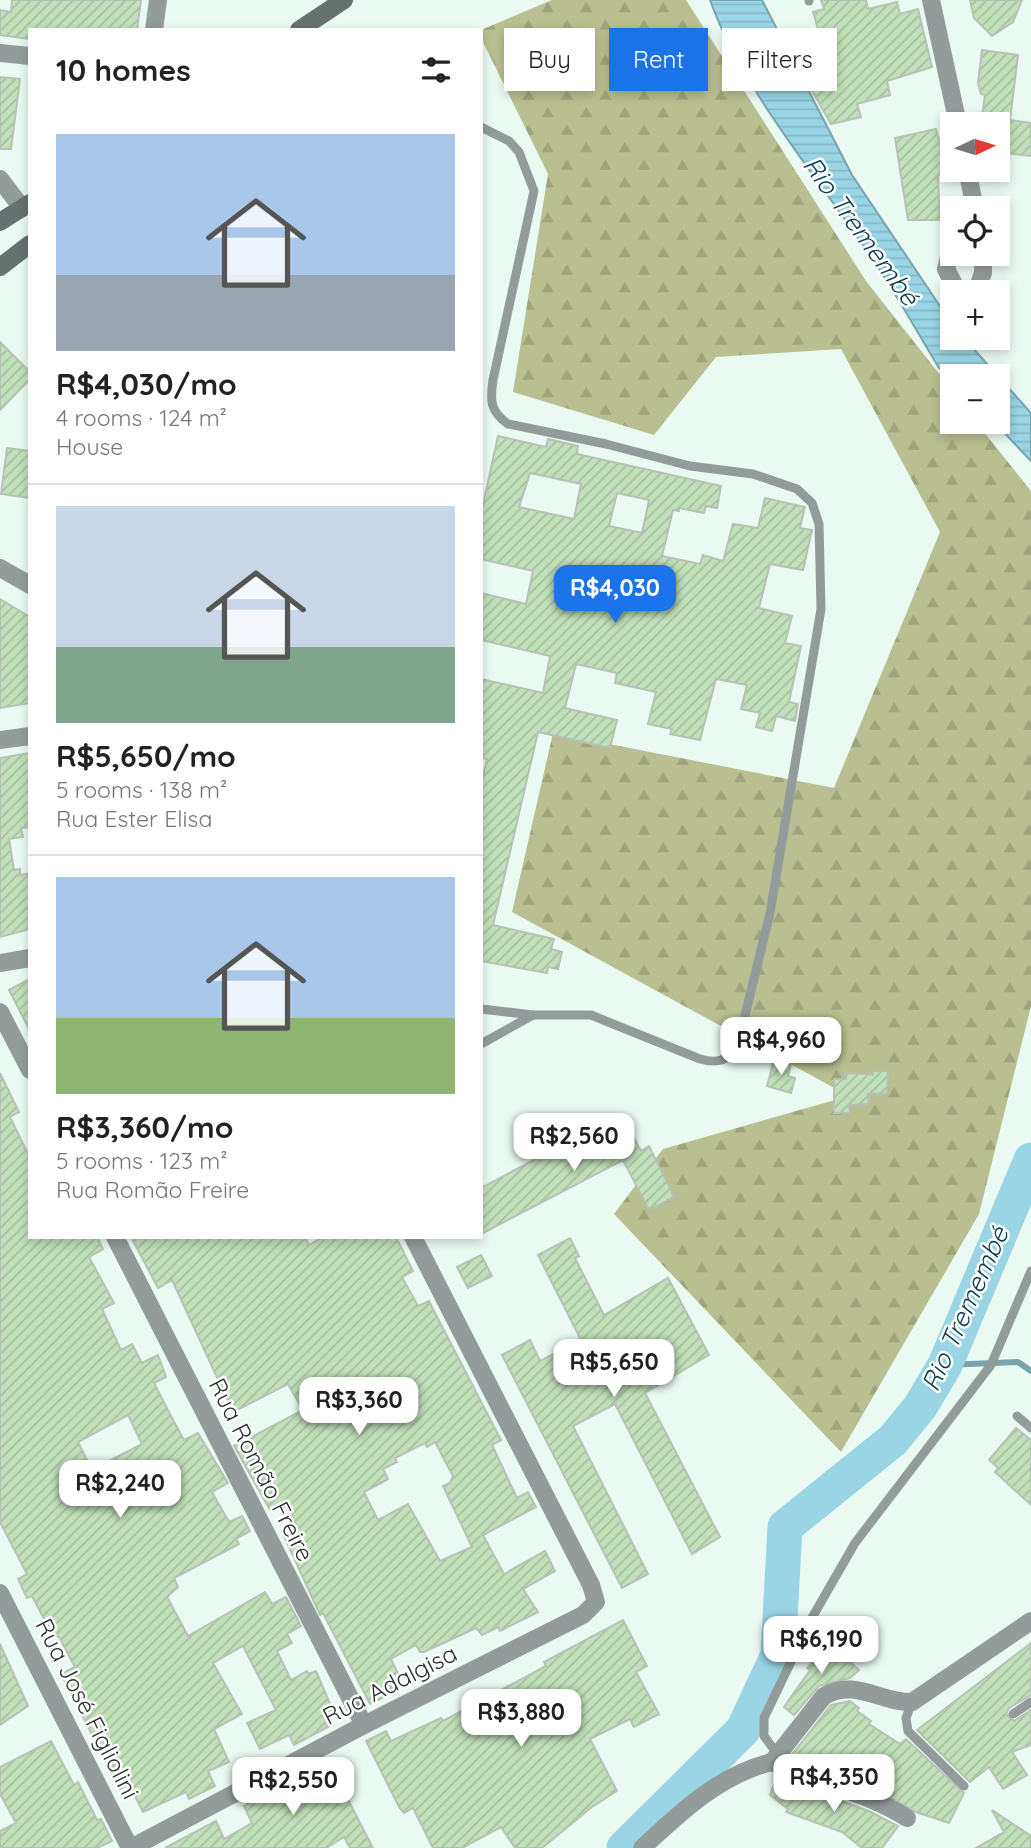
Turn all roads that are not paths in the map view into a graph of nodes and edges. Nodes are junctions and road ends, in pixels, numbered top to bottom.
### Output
1 (158, 0) edge
2 (344, 0) edge
3 (931, 0) edge
4 (155, 28) edge
5 (302, 28) edge
6 (0, 53) edge
7 (28, 56) edge
8 (955, 112) edge
9 (483, 128) edge
10 (0, 179) edge
11 (26, 206) edge
12 (0, 222) edge
13 (28, 246) edge
14 (0, 267) edge
15 (0, 568) edge
16 (28, 584) edge
17 (28, 736) edge
18 (0, 740) edge
19 (28, 958) edge
20 (0, 963) edge
21 (483, 1009) edge
22 (0, 1012) edge
23 (533, 1015) junction
24 (483, 1043) edge
25 (28, 1066) edge
26 (116, 1239) edge
27 (414, 1239) edge
28 (1031, 1271) edge
29 (1017, 1416) dead end
30 (1031, 1427) edge
31 (0, 1592) edge
32 (1029, 1625) edge
33 (912, 1702) junction
34 (1031, 1702) edge
35 (1013, 1714) dead end
36 (364, 1725) junction
37 (775, 1758) junction
38 (964, 1786) dead end
39 (907, 1818) dead end
40 (130, 1848) edge
41 (642, 1848) edge

1 - 4 street
2 - 5 street
3 - 8 street
6 - 7 street
9 - 23 lane
10 - 11 street
11 - 12 street
13 - 14 street
15 - 16 street
17 - 18 street
19 - 20 street
21 - 23 lane
22 - 25 street
23 - 24 lane
26 - 36 street, Rua Romão Freire
27 - 36 street, Rua Adalgisa
28 - 37 lane
29 - 30 lane
31 - 40 street, Rua José Figliolini
32 - 33 street
33 - 37 street
33 - 38 lane
34 - 35 lane
36 - 40 street, Rua Adalgisa
37 - 39 street
37 - 41 street

